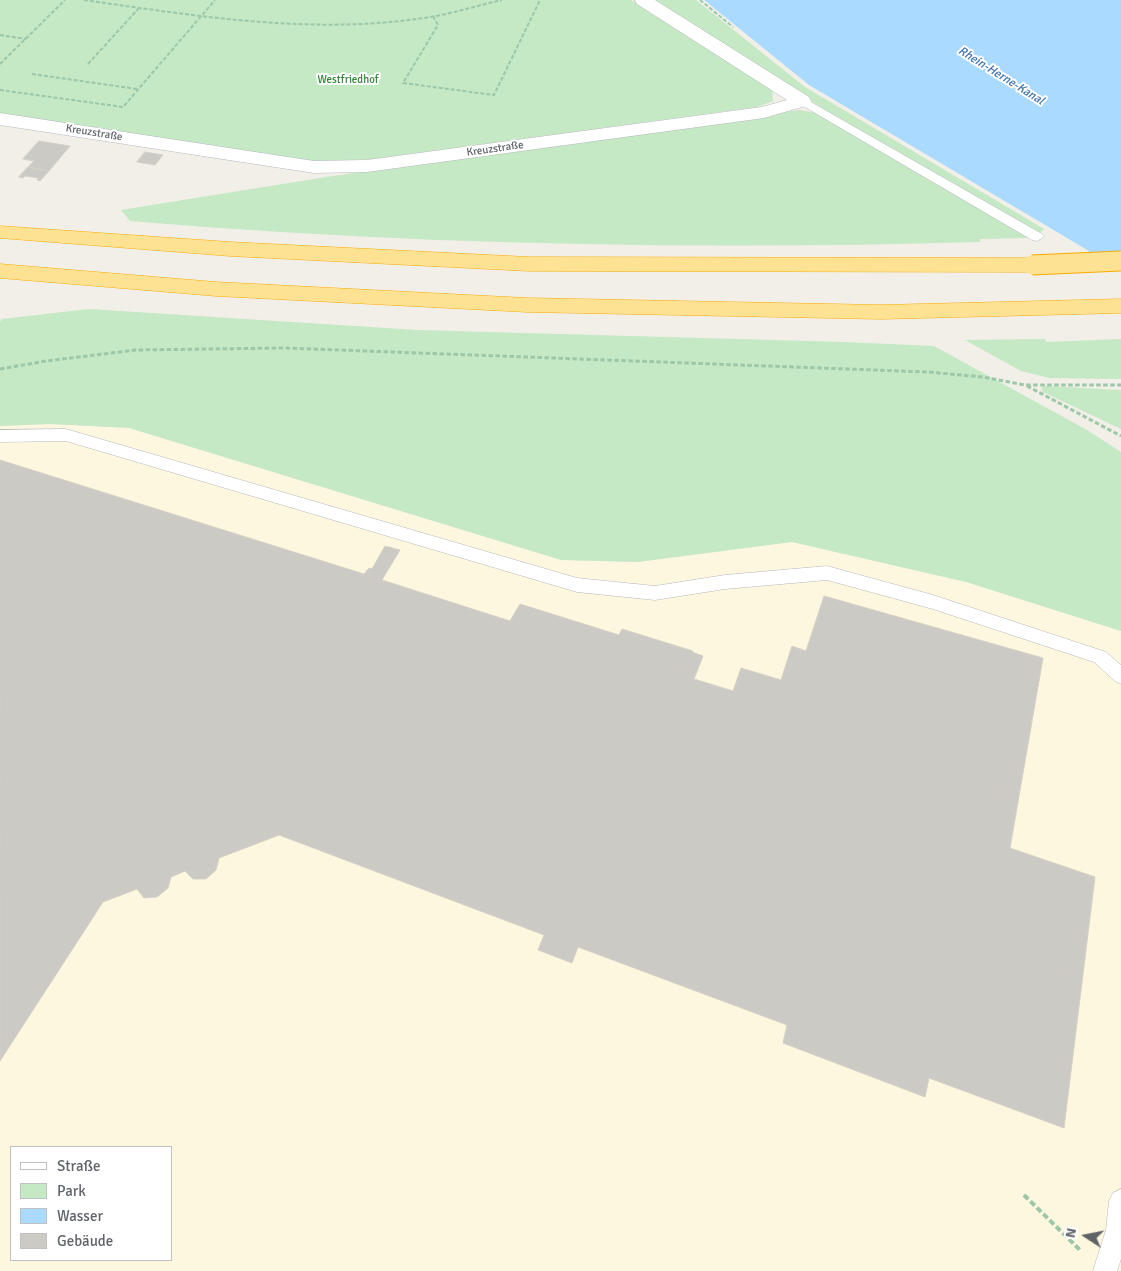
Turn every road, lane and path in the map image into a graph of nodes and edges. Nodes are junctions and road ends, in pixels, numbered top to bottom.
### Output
1 (65, 0) edge
2 (84, 0) edge
3 (215, 0) edge
4 (502, 0) edge
5 (540, 0) edge
6 (643, 0) edge
7 (140, 7) junction
8 (202, 16) junction
9 (433, 16) junction
10 (0, 35) edge
11 (26, 39) junction
12 (0, 64) edge
13 (88, 64) dead end
14 (32, 74) dead end
15 (138, 89) junction
16 (0, 90) edge
17 (802, 101) junction
18 (0, 119) edge
19 (0, 232) edge
20 (1037, 237) dead end
21 (1121, 261) edge
22 (0, 271) edge
23 (1121, 306) edge
24 (0, 369) edge
25 (1025, 385) junction
26 (1121, 385) edge
27 (0, 436) edge
28 (1121, 436) edge
29 (1121, 676) edge
30 (1024, 1195) dead end
31 (1121, 1201) edge
32 (1096, 1264) edge

1 - 11 path
2 - 7 path
3 - 8 path
4 - 9 path
5 - 9 path
6 - 17 street
7 - 8 path
7 - 13 path
8 - 9 path
8 - 15 path
10 - 11 path
11 - 12 path
14 - 15 path
15 - 16 path
17 - 18 street, Kreuzstraße
17 - 20 lane
19 - 21 highway, bridge
22 - 23 highway
24 - 25 path
25 - 26 path
25 - 28 path
27 - 29 lane
30 - 32 path
31 - 32 lane

